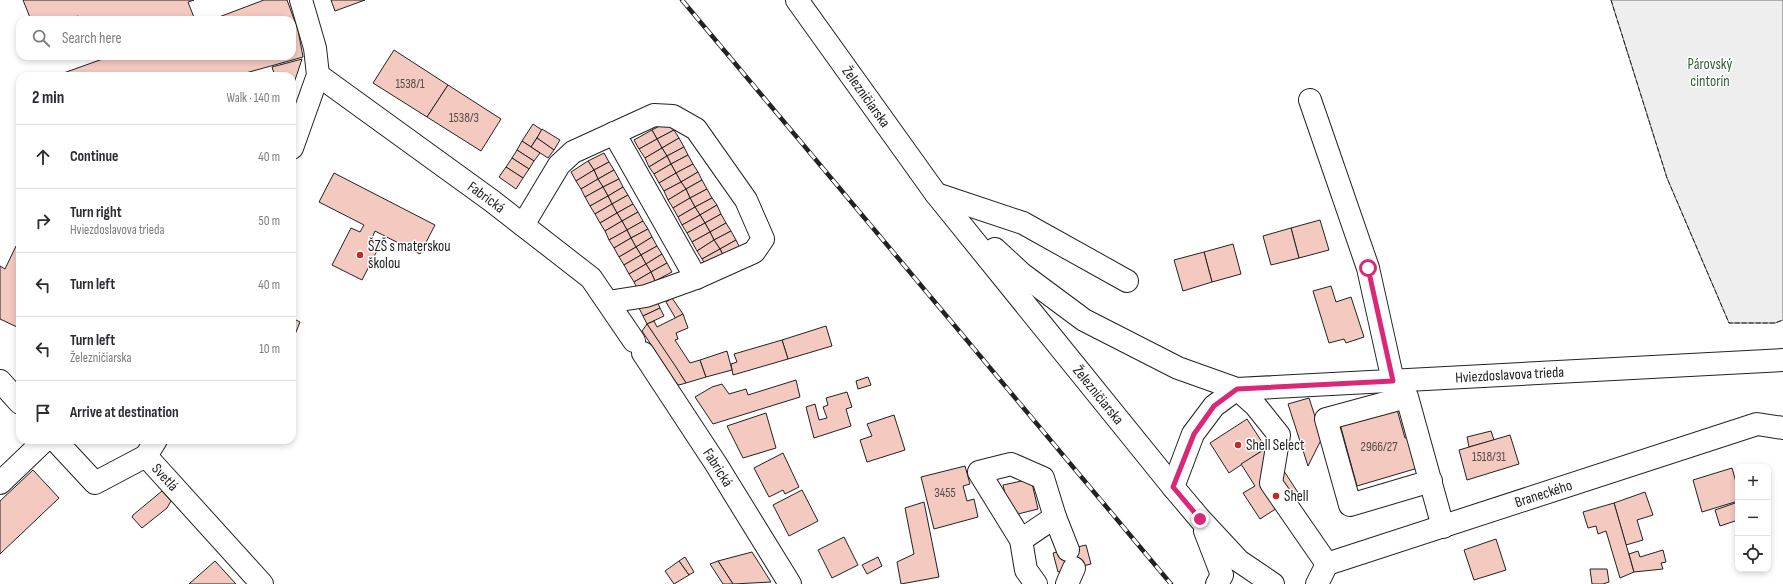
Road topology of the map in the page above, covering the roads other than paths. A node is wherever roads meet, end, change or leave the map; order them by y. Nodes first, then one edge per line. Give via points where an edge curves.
1 (301, 0) edge
2 (797, 0) edge
3 (318, 75) junction
4 (1310, 100) dead end
5 (614, 133) junction
6 (296, 137) edge
7 (936, 194) junction
8 (523, 225) junction
9 (696, 278) junction
10 (1127, 281) dead end
11 (608, 302) junction
12 (1783, 360) edge
13 (0, 381) edge
14 (1393, 381) junction
15 (1237, 389) junction
16 (16, 398) edge
17 (1783, 428) edge
18 (41, 444) edge
19 (59, 444) edge
20 (151, 448) edge
21 (1431, 481) junction
22 (0, 483) edge
23 (1173, 487) junction
24 (1055, 517) junction
25 (1200, 519) junction
26 (1443, 527) junction
27 (1021, 540) junction
28 (1327, 564) junction
29 (1070, 567) edge
30 (262, 584) edge
31 (790, 584) edge
32 (1036, 584) edge
33 (1216, 584) edge
34 (1273, 584) edge
35 (1317, 584) edge

1 - 3 street via 315,48
2 - 7 street, Železničiarska
3 - 6 street
3 - 8 street, Fabrická
4 - 14 street via 1368,268
5 - 8 street via 573,152 559,165
5 - 9 street
5 - 9 street via 654,115 673,116 696,129 746,200 763,239 754,252
7 - 10 street via 1023,223
7 - 15 street, Železničiarska via 1022,274 1084,320 1178,368
7 - 23 street, Železničiarska
8 - 11 street, Fabrická via 591,278
9 - 11 street via 646,296
11 - 31 street, Fabrická via 716,464
12 - 14 street, Hviezdoslavova trieda
13 - 16 street
14 - 15 street, Hviezdoslavova trieda
15 - 23 street via 1214,406 1194,434
15 - 28 street via 1255,405 1279,435 1271,483
17 - 26 street, Braneckého via 1757,424
18 - 22 street
19 - 20 street, Svetlá via 95,483
20 - 30 street, Svetlá
21 - 21 street via 1407,397 1326,419 1350,505
21 - 26 street
23 - 25 street, Železničiarska
24 - 27 street
24 - 27 street via 1043,478 1011,464 979,472
24 - 29 street
25 - 33 street via 1222,575
25 - 34 street, Železničiarska via 1239,561
26 - 28 street, Braneckého
27 - 32 street via 1026,570
28 - 35 street

